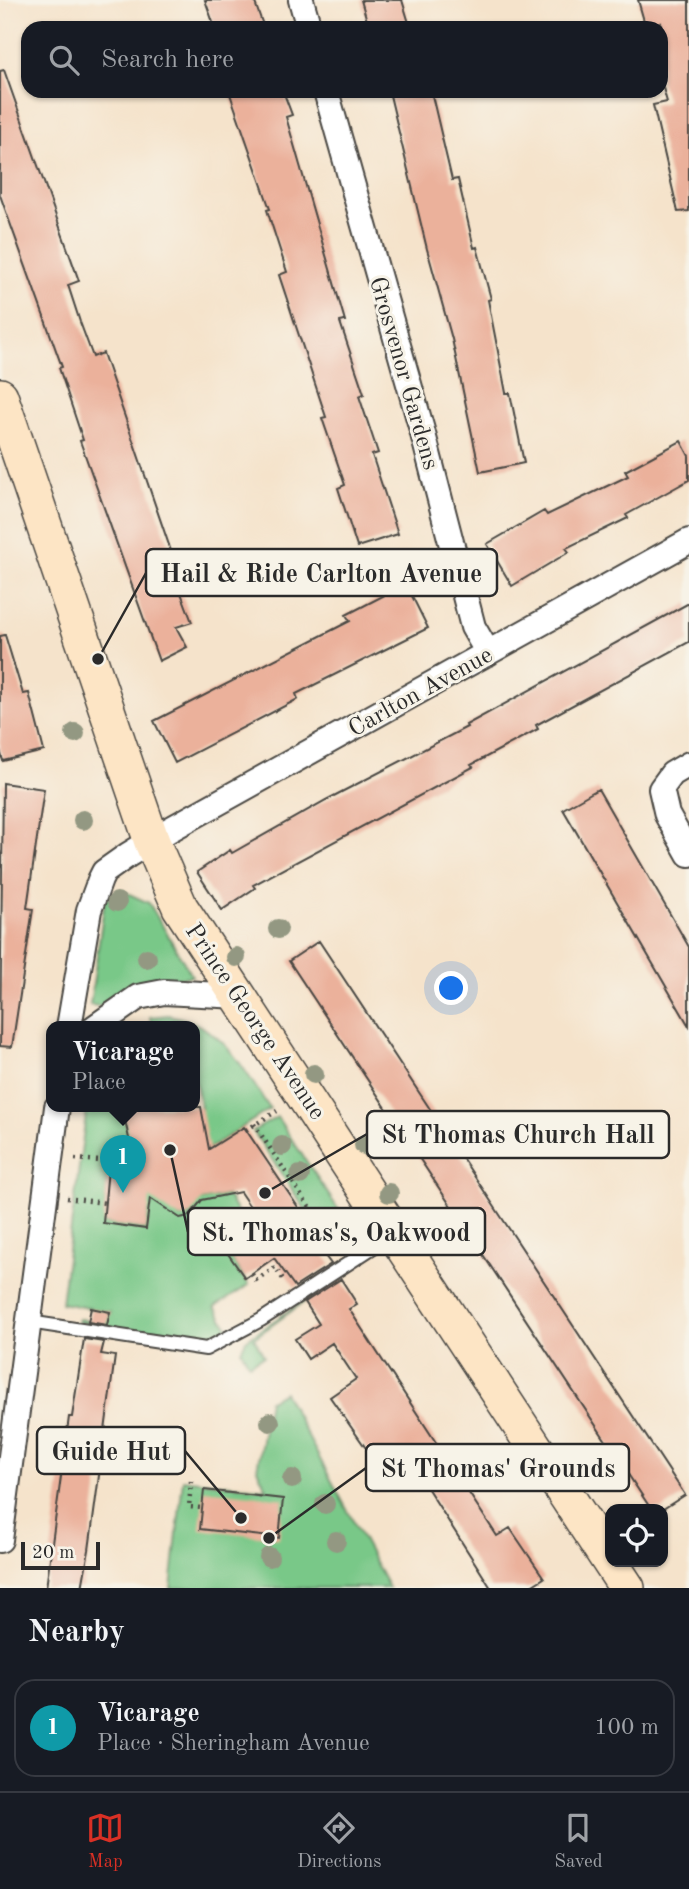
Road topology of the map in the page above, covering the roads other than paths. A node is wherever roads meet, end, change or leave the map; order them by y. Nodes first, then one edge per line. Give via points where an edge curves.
1 (301, 0) edge
2 (307, 21) edge
3 (328, 98) edge
4 (0, 397) edge
5 (689, 541) edge
6 (488, 653) junction
7 (689, 764) edge
8 (152, 842) junction
9 (689, 854) edge
10 (239, 996) junction
11 (70, 1021) edge
12 (103, 1021) edge
13 (56, 1112) edge
14 (396, 1232) junction
15 (29, 1322) junction
16 (0, 1540) edge
17 (627, 1588) edge

1 - 2 street
3 - 6 street, Grosvenor Gardens via 473,626
4 - 8 street, Prince George Avenue
5 - 6 street, Carlton Avenue
6 - 8 street, Carlton Avenue
7 - 9 street via 672,774 661,789 667,814
8 - 10 street, Prince George Avenue via 180,907
8 - 11 street, Carlton Avenue via 104,872 94,891
10 - 12 street via 151,994 126,1003
10 - 14 street, Prince George Avenue
13 - 15 street
14 - 15 lane via 261,1321 206,1349
14 - 17 street, Prince George Avenue
15 - 16 street

